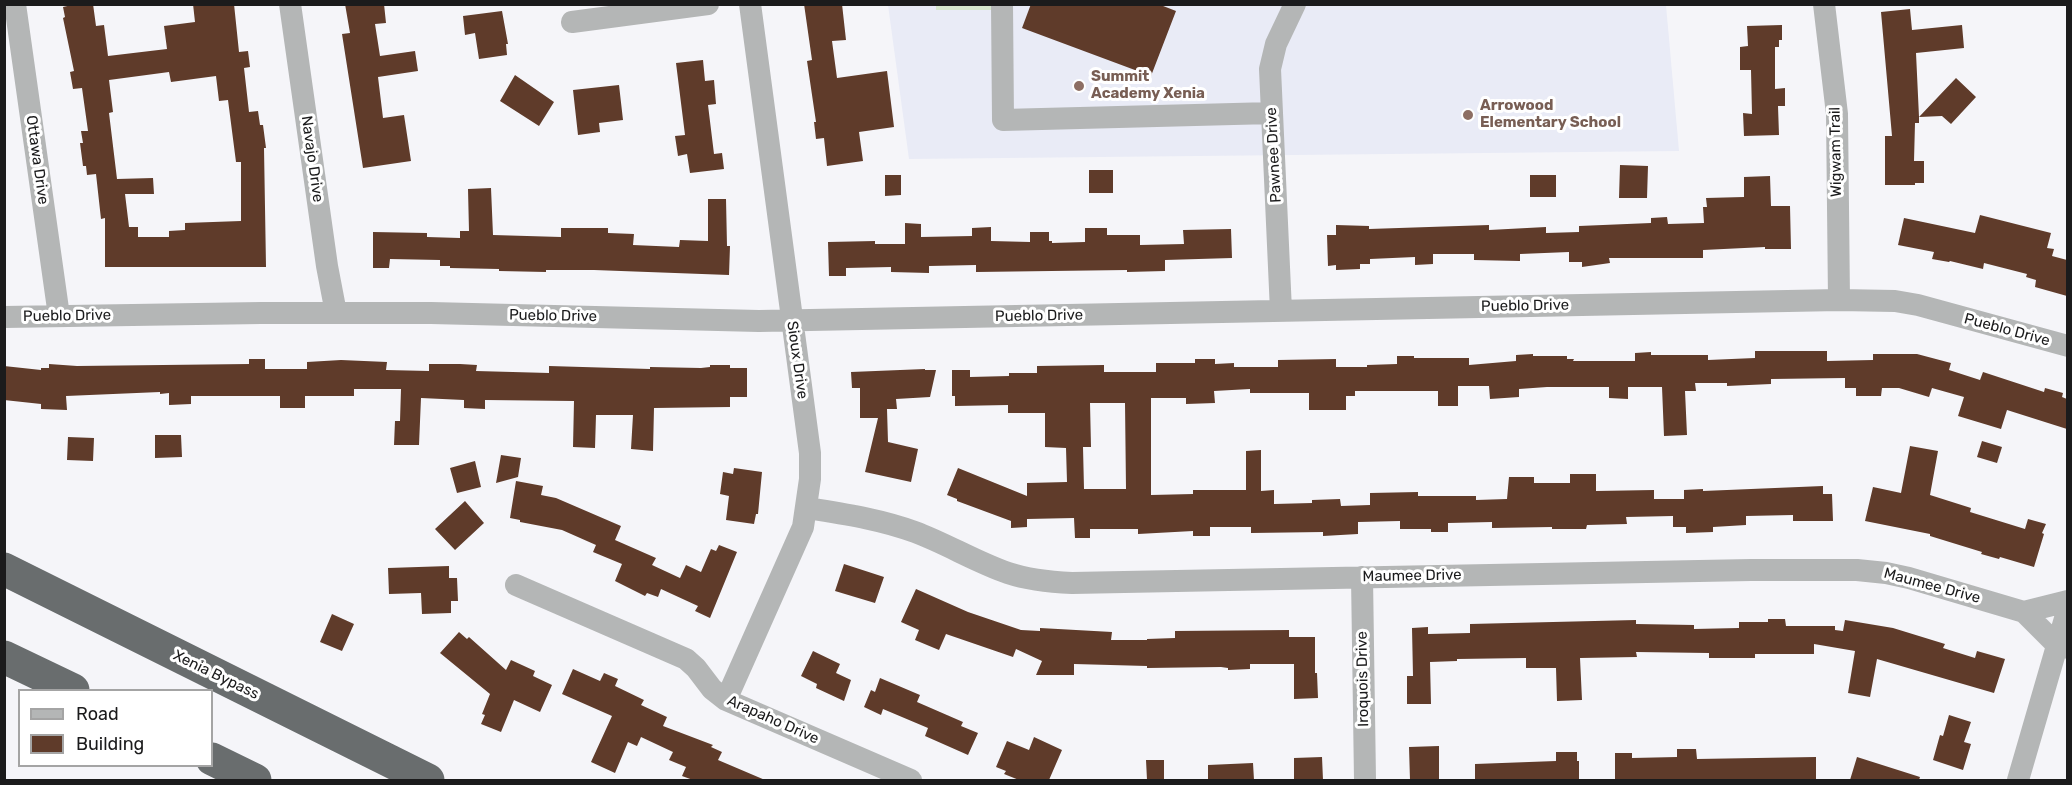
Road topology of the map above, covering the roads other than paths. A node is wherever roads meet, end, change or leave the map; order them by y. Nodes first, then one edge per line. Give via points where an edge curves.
1 (15, 4) edge
2 (290, 4) edge
3 (708, 4) edge
4 (750, 4) edge
5 (1002, 4) edge
6 (1295, 4) edge
7 (1824, 4) edge
8 (572, 22) dead end
9 (1272, 113) junction
10 (1839, 300) junction
11 (1281, 311) junction
12 (336, 313) junction
13 (59, 316) junction
14 (4, 317) edge
15 (792, 321) junction
16 (2067, 346) edge
17 (807, 508) junction
18 (4, 569) edge
19 (1362, 577) junction
20 (516, 585) dead end
21 (2067, 601) edge
22 (2067, 608) edge
23 (2024, 612) junction
24 (136, 635) junction
25 (2062, 646) edge
26 (4, 657) edge
27 (71, 689) edge
28 (726, 700) junction
29 (213, 759) edge
30 (255, 780) edge
31 (428, 780) edge
32 (454, 780) edge
33 (911, 780) edge
34 (1365, 780) edge
35 (2018, 780) edge

1 - 13 street, Ottawa Drive
2 - 12 street, Navajo Drive
3 - 8 street
4 - 15 street, Sioux Drive
5 - 9 street via 1004,120
6 - 9 street, Pawnee Drive via 1276,44 1270,69
7 - 10 street, Wigwam Trail via 1837,114
9 - 11 street, Pawnee Drive
10 - 11 street, Pueblo Drive
10 - 16 street, Pueblo Drive via 1918,305
11 - 15 street, Pueblo Drive
12 - 13 street, Pueblo Drive
12 - 15 street, Pueblo Drive
13 - 14 street, Pueblo Drive
15 - 17 street, Sioux Drive via 810,453
17 - 19 street, Maumee Drive via 892,524 1006,572 1047,582
17 - 28 street, Sioux Drive via 803,527
18 - 24 highway, Xenia Bypass
19 - 23 street, Maumee Drive via 1857,570 1909,578
19 - 34 street, Iroquois Drive
20 - 28 street, Arapaho Drive via 686,659
21 - 23 street
22 - 25 street
23 - 25 street, Maumee Drive
24 - 31 highway, Xenia Bypass
24 - 32 highway
25 - 35 street
26 - 27 highway
28 - 33 street, Arapaho Drive
29 - 30 highway

